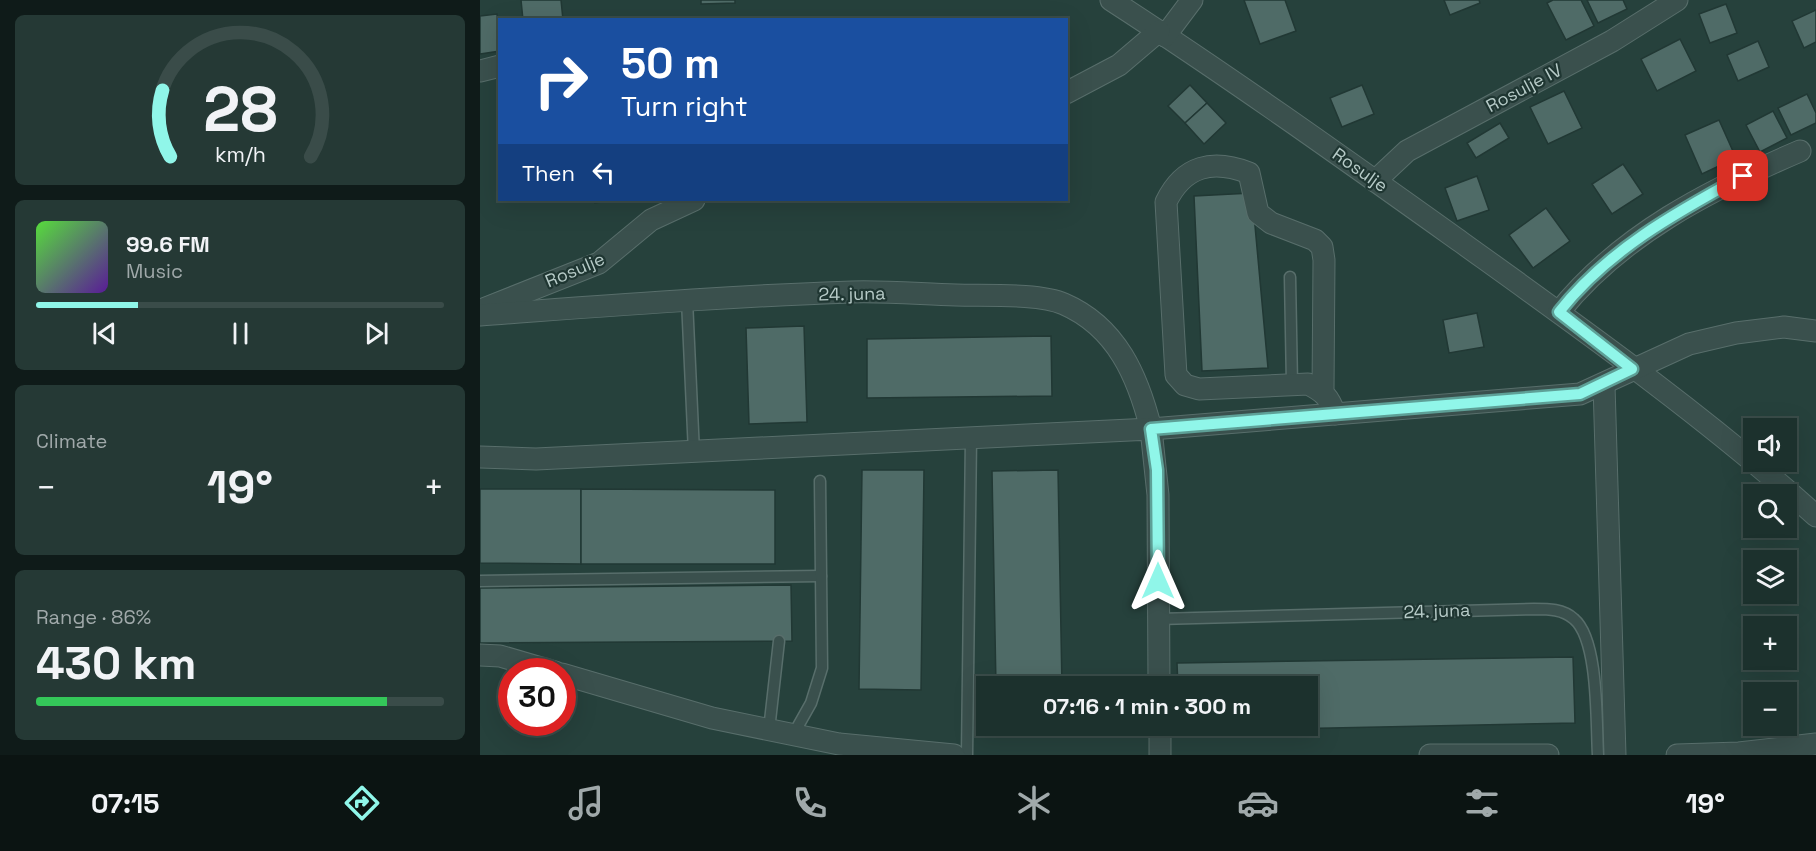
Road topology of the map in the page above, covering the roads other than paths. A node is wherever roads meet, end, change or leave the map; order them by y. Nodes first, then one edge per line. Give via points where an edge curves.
1 (1111, 0) edge
2 (1192, 0) edge
3 (1677, 0) edge
4 (1162, 33) junction
5 (498, 66) edge
6 (480, 71) edge
7 (1068, 92) edge
8 (1800, 152) dead end
9 (1375, 181) junction
10 (692, 201) edge
11 (1290, 277) dead end
12 (687, 300) junction
13 (480, 310) edge
14 (1559, 312) junction
15 (480, 315) edge
16 (1816, 331) edge
17 (1632, 369) junction
18 (1292, 385) junction
19 (1604, 385) junction
20 (1323, 392) junction
21 (1335, 414) junction
22 (1151, 429) junction
23 (971, 438) junction
24 (694, 453) junction
25 (480, 457) edge
26 (820, 481) dead end
27 (1816, 516) edge
28 (821, 576) junction
29 (779, 577) junction
30 (480, 581) edge
31 (769, 585) dead end
32 (1158, 619) junction
33 (779, 641) dead end
34 (480, 655) edge
35 (507, 658) edge
36 (1159, 676) edge
37 (576, 678) edge
38 (769, 730) junction
39 (793, 735) junction
40 (1160, 736) edge
41 (1816, 744) edge
42 (954, 755) edge
43 (967, 755) edge
44 (1160, 755) edge
45 (1430, 755) edge
46 (1548, 755) edge
47 (1598, 755) edge
48 (1615, 755) edge
49 (1677, 755) edge

1 - 4 street, Rosulje
2 - 4 street
3 - 9 street, Rosulje IV via 1601,46 1407,151
4 - 7 street via 1119,65
4 - 9 street, Rosulje
5 - 6 street
8 - 14 street via 1743,176 1670,216 1619,251 1576,290
9 - 14 street, Rosulje
10 - 13 street, Rosulje via 651,220 599,263
11 - 18 lane
12 - 15 street, 24. juna
12 - 22 street, 24. juna via 853,292 1029,298 1063,303 1101,327 1121,352 1137,380
12 - 24 lane
14 - 17 street, Rosulje
16 - 17 street via 1784,327 1736,333 1689,344
17 - 19 street
17 - 27 street, Rosulje
18 - 20 street via 1308,384
18 - 20 street via 1199,389 1185,385 1176,375 1166,202 1186,174 1228,165 1249,173 1257,213 1322,247
19 - 21 street via 1580,394
19 - 48 street
20 - 21 street
21 - 22 street
22 - 23 street
22 - 32 street, 24. juna via 1158,495
23 - 24 street
23 - 43 lane
24 - 25 street via 536,459
26 - 28 lane
28 - 29 lane
28 - 39 lane via 822,668 811,703
29 - 30 lane
29 - 31 lane
32 - 36 street, 24. juna
32 - 47 lane, 24. juna via 1560,611 1576,620 1587,640
33 - 38 lane
34 - 35 street
37 - 38 street via 712,718
38 - 39 street
39 - 42 street via 839,744
40 - 44 street
41 - 49 street
45 - 46 street

